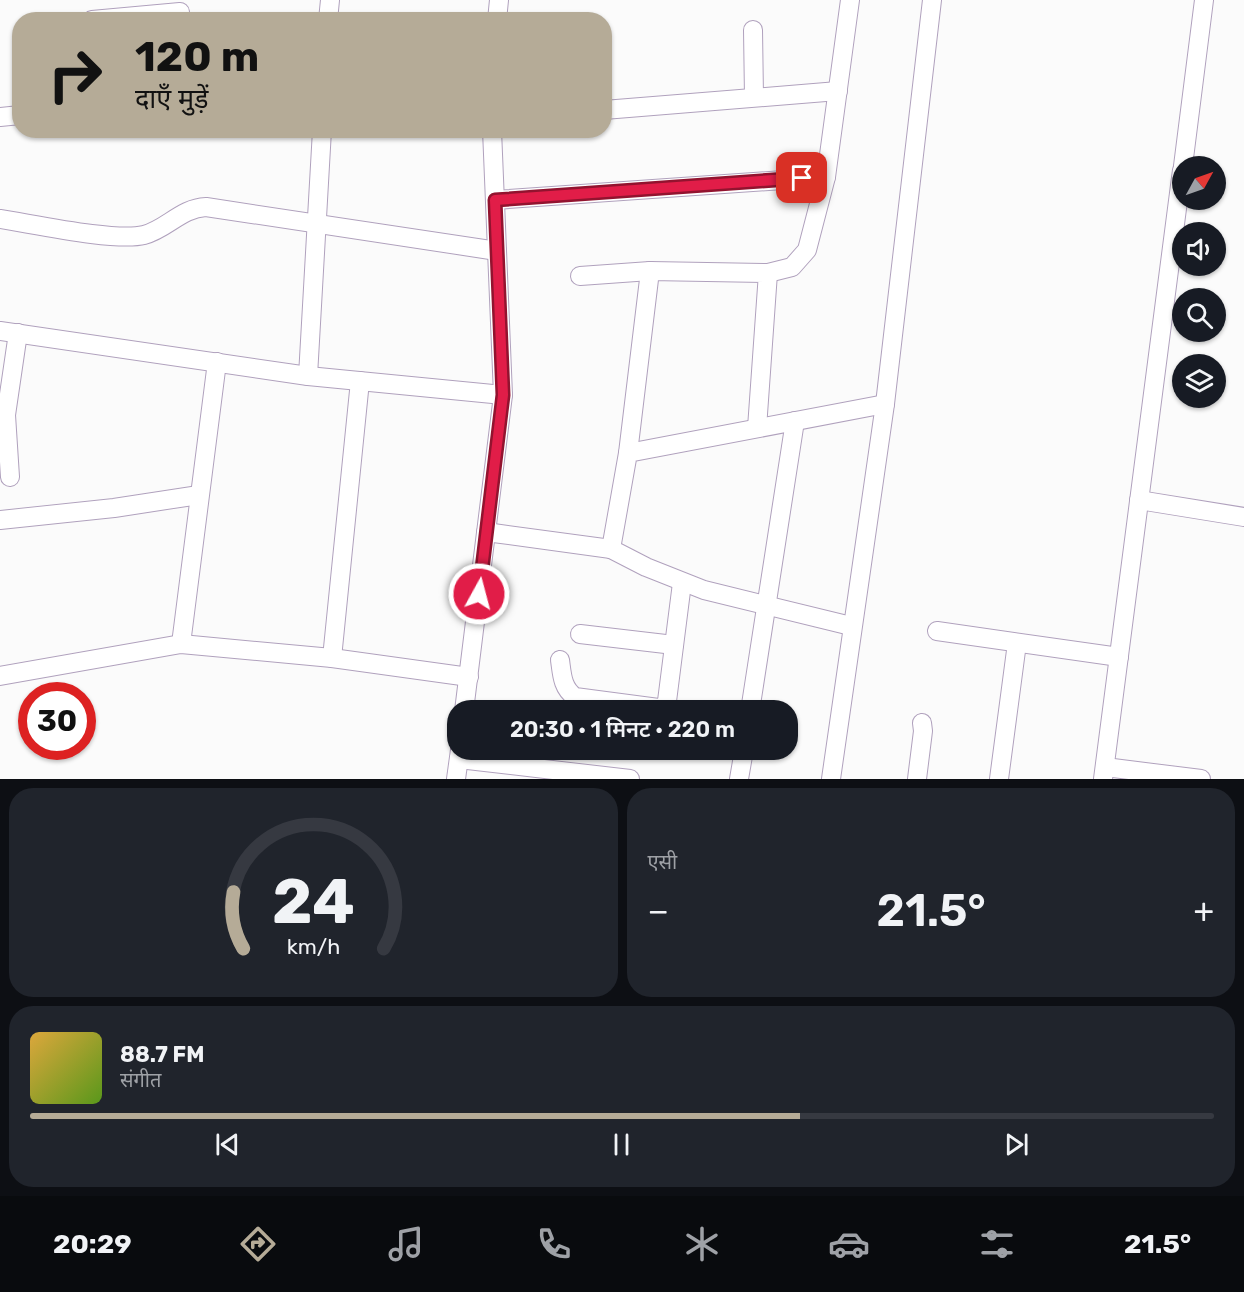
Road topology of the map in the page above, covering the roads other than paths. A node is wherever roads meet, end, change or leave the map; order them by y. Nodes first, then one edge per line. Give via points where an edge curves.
1 (850, 0) edge
2 (932, 0) edge
3 (1204, 0) edge
4 (753, 30) dead end
5 (838, 91) junction
6 (754, 97) junction
7 (612, 109) edge
8 (321, 138) edge
9 (492, 138) edge
10 (1184, 156) edge
11 (826, 177) junction
12 (495, 200) junction
13 (1177, 210) edge
14 (0, 219) edge
15 (316, 225) junction
16 (497, 250) junction
17 (650, 271) junction
18 (768, 273) junction
19 (580, 276) dead end
20 (9, 332) edge
21 (217, 362) junction
22 (308, 376) junction
23 (360, 381) junction
24 (503, 395) junction
25 (885, 404) junction
26 (795, 421) junction
27 (757, 428) junction
28 (628, 453) junction
29 (10, 477) dead end
30 (199, 495) junction
31 (1139, 500) junction
32 (1244, 517) edge
33 (0, 520) edge
34 (486, 532) junction
35 (611, 549) junction
36 (682, 583) junction
37 (766, 606) junction
38 (851, 626) junction
39 (937, 631) dead end
40 (580, 634) dead end
41 (1017, 643) junction
42 (181, 644) junction
43 (674, 645) junction
44 (332, 657) junction
45 (1119, 657) junction
46 (560, 660) dead end
47 (0, 676) edge
48 (469, 677) junction
49 (466, 700) edge
50 (752, 700) edge
51 (922, 723) dead end
52 (458, 760) edge
53 (490, 760) edge
54 (742, 760) edge
55 (1104, 773) edge
56 (573, 776) edge
57 (456, 779) edge
58 (630, 779) edge
59 (739, 779) edge
60 (831, 779) edge
61 (918, 779) edge
62 (999, 779) edge
63 (1201, 779) edge

1 - 5 street
2 - 25 street
3 - 10 street
4 - 6 street
5 - 6 street
5 - 11 street
6 - 7 street
8 - 15 street
9 - 12 street
11 - 12 street
11 - 18 street via 807,250 792,267
12 - 16 street
13 - 31 street
14 - 15 street via 128,237 158,230 194,207 206,207
15 - 16 street
15 - 22 street
16 - 24 street
17 - 18 street
17 - 19 street
17 - 28 street
18 - 27 street
20 - 21 street
20 - 29 street via 6,415
21 - 22 street
21 - 30 street
22 - 23 street
23 - 24 street
23 - 44 street
24 - 34 street
25 - 26 street
25 - 38 street
26 - 27 street
26 - 37 street
27 - 28 street
28 - 35 street
30 - 33 street
30 - 42 street
31 - 32 street
31 - 45 street
34 - 35 street
34 - 48 street
35 - 36 street
36 - 37 street
36 - 43 street
37 - 38 street
37 - 50 street
38 - 60 street
39 - 41 street
40 - 43 street
41 - 45 street
41 - 62 street
42 - 44 street
42 - 47 street
43 - 46 street via 666,709 575,697 563,682
44 - 48 street
45 - 55 street
48 - 49 street
51 - 61 street
52 - 57 street
53 - 56 street
54 - 59 street
55 - 63 street
56 - 58 street

